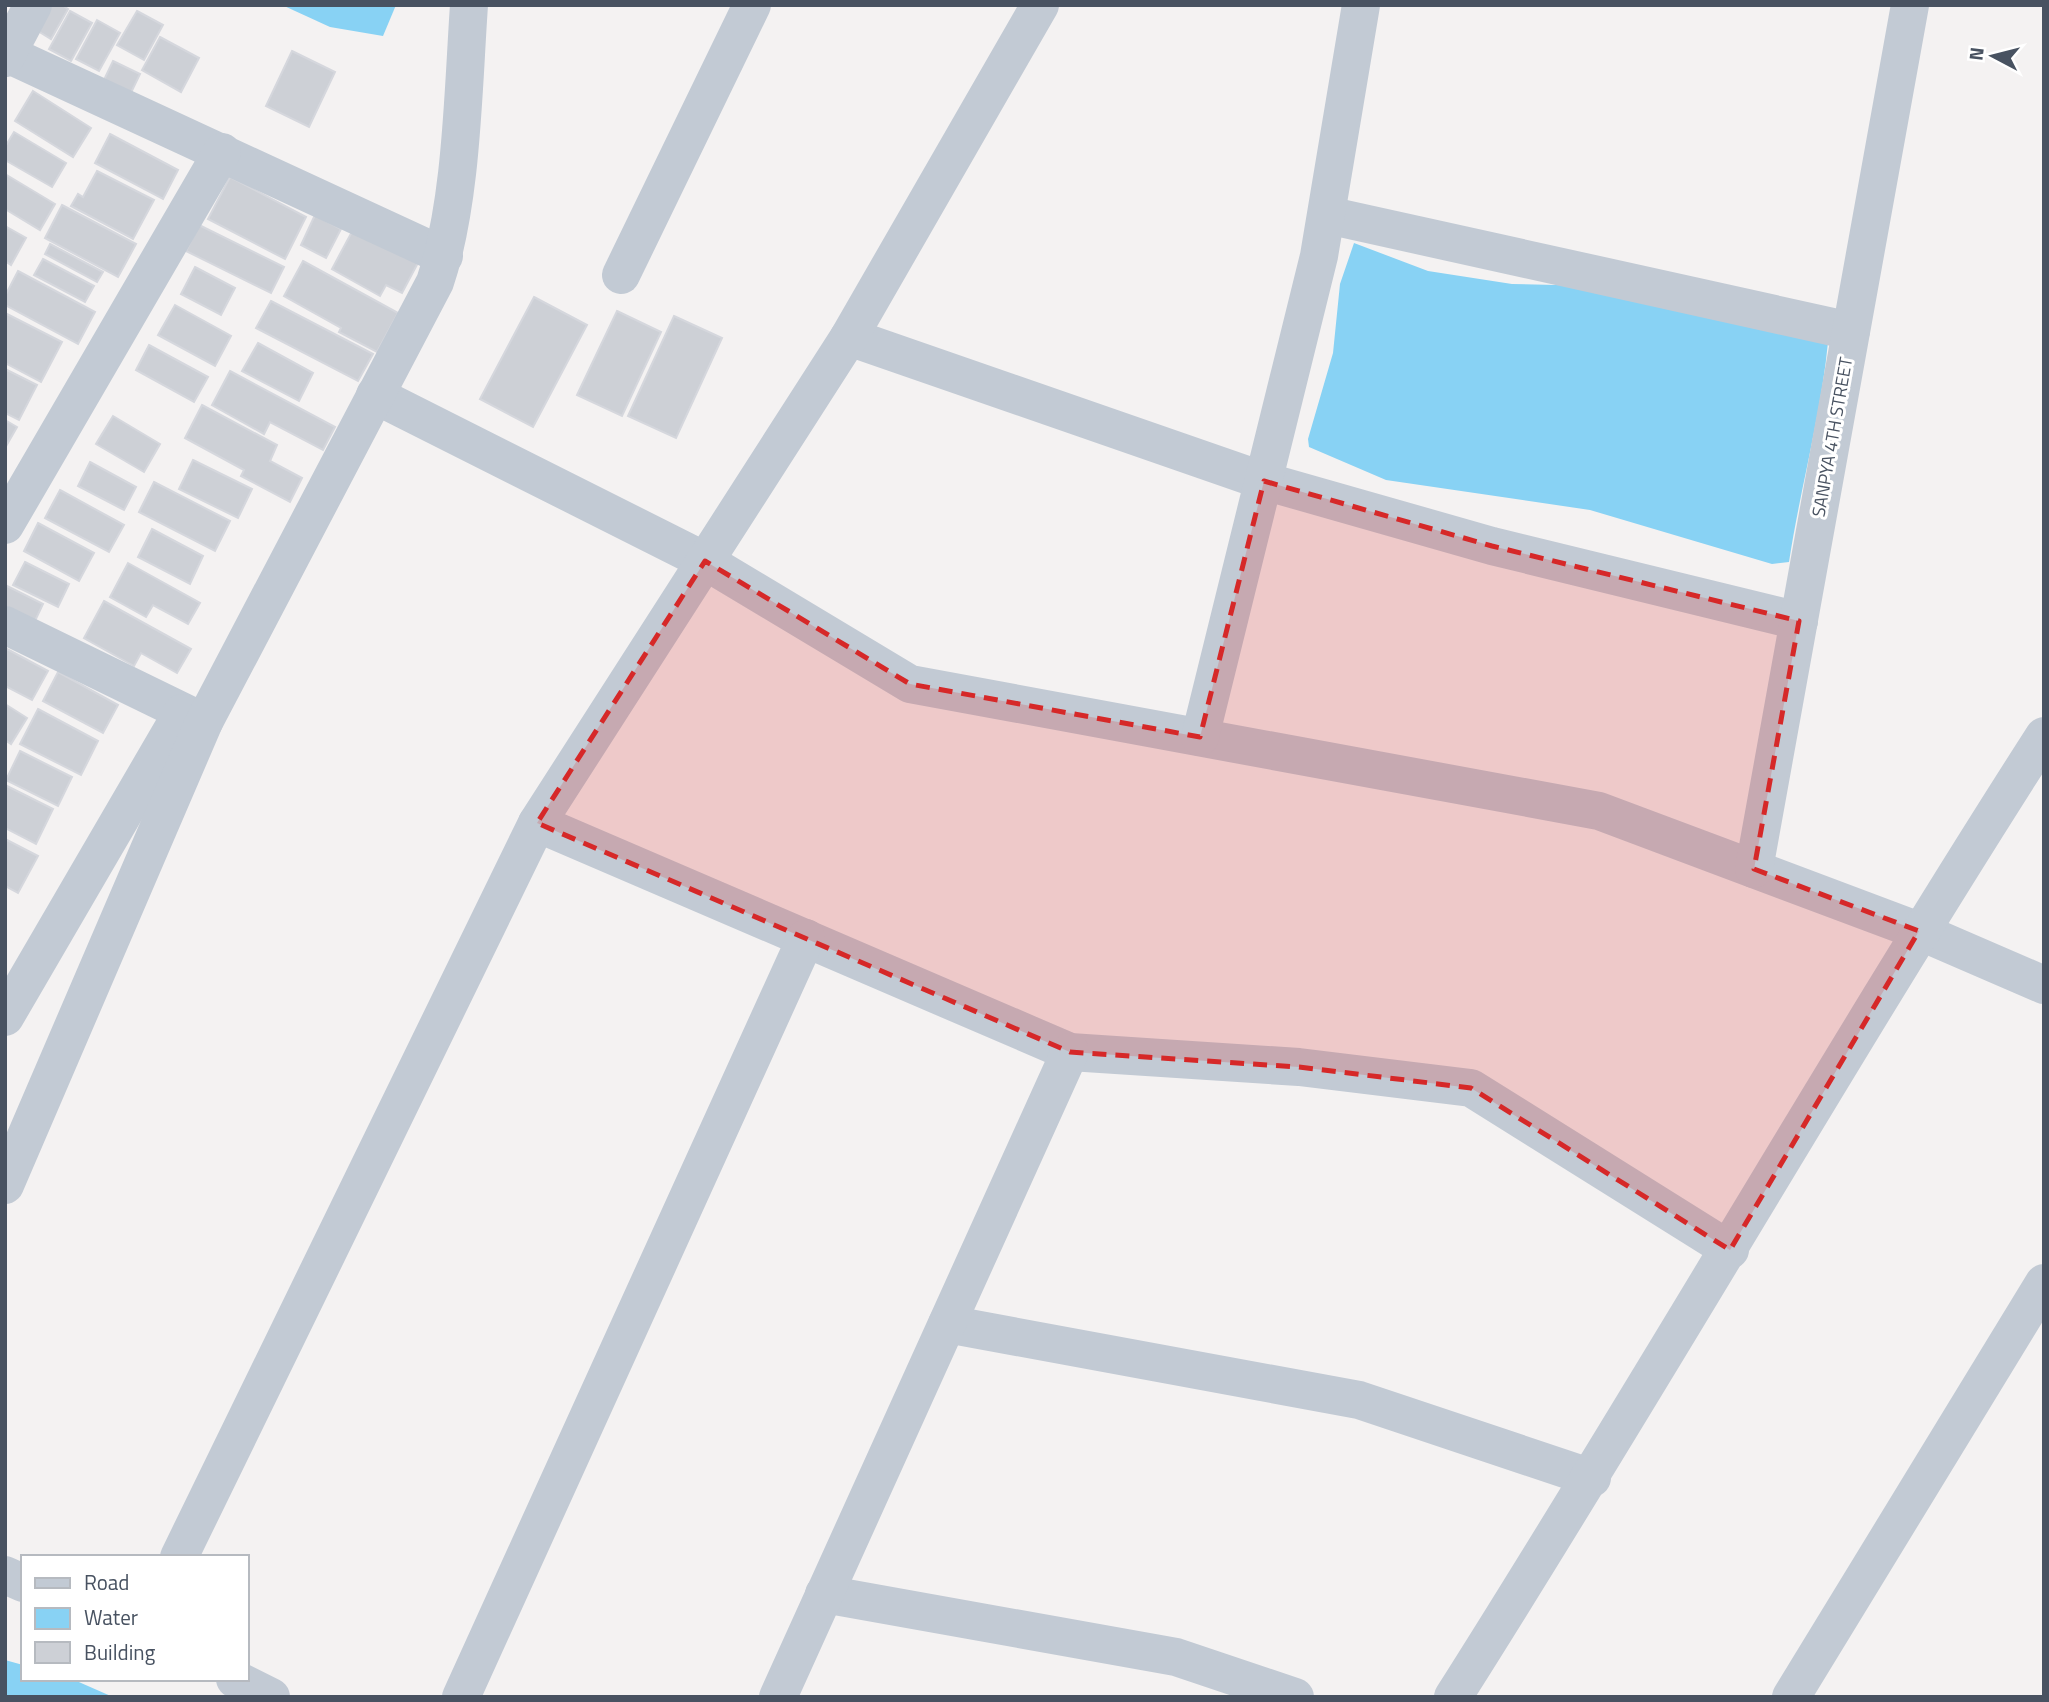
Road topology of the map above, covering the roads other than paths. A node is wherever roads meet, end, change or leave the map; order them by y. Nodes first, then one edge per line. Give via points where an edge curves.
1 (33, 5) edge
2 (469, 5) edge
3 (752, 5) edge
4 (1040, 5) edge
5 (1361, 5) edge
6 (1910, 5) edge
7 (6, 55) edge
8 (222, 152) junction
9 (1327, 215) junction
10 (444, 256) junction
11 (621, 275) dead end
12 (1851, 331) junction
13 (849, 337) junction
14 (375, 395) junction
15 (1264, 481) junction
16 (5, 525) edge
17 (705, 561) junction
18 (1799, 621) junction
19 (5, 625) edge
20 (193, 718) junction
21 (2044, 736) edge
22 (1200, 737) junction
23 (537, 823) junction
24 (1754, 869) junction
25 (1919, 931) junction
26 (806, 938) junction
27 (2044, 985) edge
28 (5, 1017) edge
29 (1070, 1052) junction
30 (5, 1185) edge
31 (1730, 1250) junction
32 (2044, 1283) edge
33 (947, 1324) junction
34 (1592, 1478) junction
35 (180, 1555) edge
36 (5, 1575) edge
37 (21, 1582) edge
38 (824, 1594) junction
39 (239, 1681) edge
40 (271, 1697) edge
41 (461, 1697) edge
42 (778, 1697) edge
43 (1295, 1697) edge
44 (1453, 1697) edge
45 (1791, 1697) edge

1 - 7 street
2 - 10 street via 460,136
3 - 11 street
4 - 13 street
5 - 9 street
6 - 12 street, SANPYA 4TH STREET
7 - 8 street
8 - 10 street
8 - 16 street
9 - 12 street
9 - 15 street
10 - 14 street
12 - 18 street, SANPYA 4TH STREET
13 - 15 street
13 - 17 street
14 - 17 street
14 - 20 street
15 - 18 street via 1492,546
15 - 22 street
17 - 22 street via 910,684
17 - 23 street
18 - 24 street, SANPYA 4TH STREET
19 - 20 street
20 - 28 street
20 - 30 street
21 - 25 street
22 - 24 street via 1599,811
23 - 26 street
23 - 35 street
24 - 25 street
25 - 27 street
25 - 31 street
26 - 29 street
26 - 41 street
29 - 31 street via 1299,1067 1471,1088
29 - 33 street
31 - 34 street
32 - 45 street
33 - 34 street via 1359,1400
33 - 38 street
34 - 44 street
36 - 37 street
38 - 42 street
38 - 43 street via 1176,1657
39 - 40 street

